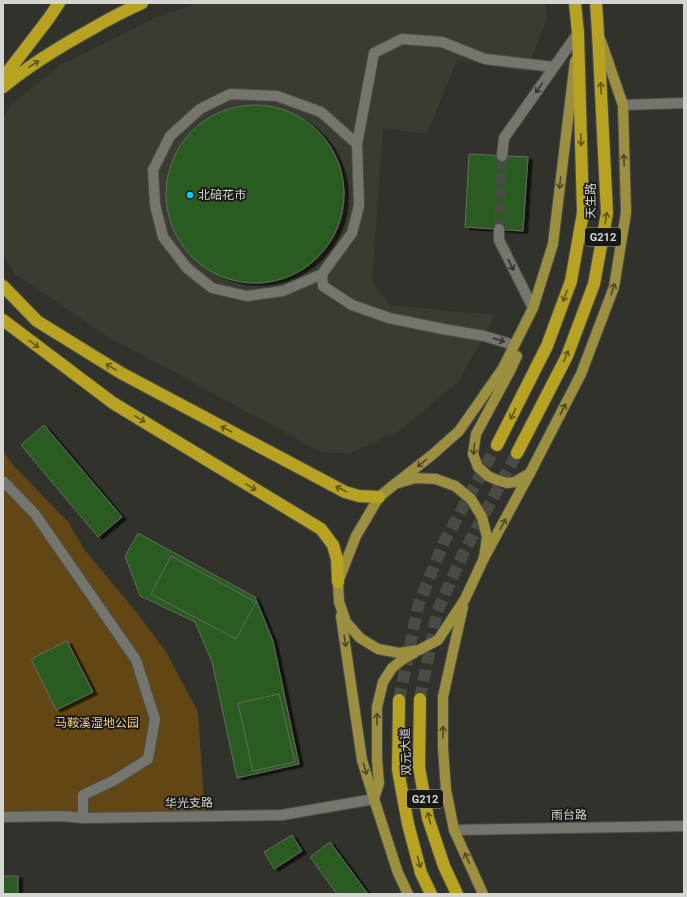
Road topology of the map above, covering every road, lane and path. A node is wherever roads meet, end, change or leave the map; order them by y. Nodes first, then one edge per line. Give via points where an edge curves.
1 (59, 3) edge
2 (142, 3) edge
3 (575, 3) edge
4 (596, 3) edge
5 (578, 33) junction
6 (598, 33) junction
7 (554, 67) junction
8 (3, 78) edge
9 (3, 87) edge
10 (684, 103) edge
11 (623, 105) junction
12 (357, 144) junction
13 (502, 156) tunnel mouth
14 (499, 230) tunnel mouth
15 (553, 244) junction
16 (322, 274) junction
17 (3, 286) edge
18 (533, 308) junction
19 (3, 320) edge
20 (514, 345) junction
21 (497, 445) tunnel mouth
22 (517, 453) tunnel mouth
23 (530, 473) junction
24 (3, 481) edge
25 (395, 484) junction
26 (379, 496) junction
27 (484, 558) junction
28 (338, 582) junction
29 (465, 599) junction
30 (339, 602) junction
31 (419, 650) junction
32 (420, 699) tunnel mouth
33 (399, 700) tunnel mouth
34 (374, 799) junction
35 (3, 817) edge
36 (82, 818) junction
37 (684, 826) edge
38 (454, 830) junction
39 (408, 894) edge
40 (431, 894) edge
41 (457, 894) edge
42 (483, 894) edge

1 - 8 highway
9 -> 2 highway via 64,44
3 - 5 highway, 天生路 / G212
4 - 6 highway, 天生路 / G212
5 - 7 street
5 -> 15 main road
5 -> 21 highway, 天生路 / G212 via 583,213 571,281 547,346
6 - 11 main road
22 -> 6 highway, 天生路 / G212 via 567,356 594,284 607,213
7 - 12 street via 485,60 442,42 402,40 374,54
7 -> 13 street via 504,138
10 - 11 street
23 -> 11 main road via 581,374 614,287 626,213
12 - 16 street via 359,206 352,233
12 - 16 street via 321,112 277,96 230,94 200,109 170,136 154,170 156,205 163,237 187,268 212,288 247,296 283,291
14 -> 18 street via 499,240
15 - 18 main road
15 -> 23 main road via 539,308 510,371 476,434 473,454 478,467 497,480 515,482
16 -> 20 street via 323,286 352,305 389,318 484,336
26 -> 17 highway via 359,496 345,492 121,373 36,321
18 - 20 main road
19 -> 28 highway via 113,403 322,529 333,545 337,559
20 -> 25 main road via 503,368 459,431
27 -> 23 main road
24 - 36 street via 35,514 136,660 155,719 148,759 113,781 83,795
25 - 26 main road
25 - 27 main road via 415,478 436,479 455,486 471,499 482,517 486,538
26 - 28 main road via 356,536
27 - 29 main road
28 - 30 main road
29 - 31 main road via 438,640
38 -> 29 main road via 446,790 443,697
30 - 31 main road via 346,622 360,638 378,649 399,652
30 -> 34 main road via 362,760
34 -> 31 main road via 379,783 377,706 383,682 392,668 403,658
41 -> 32 highway, 双元大道 / G212 via 444,866 428,818 419,767
33 -> 40 highway, 双元大道 / G212 via 398,770 408,824 421,872
34 - 36 street, 华光支路 via 282,815
34 - 39 main road via 398,873
35 - 36 street, 华光支路
37 - 38 street, 雨台路
42 -> 38 main road

